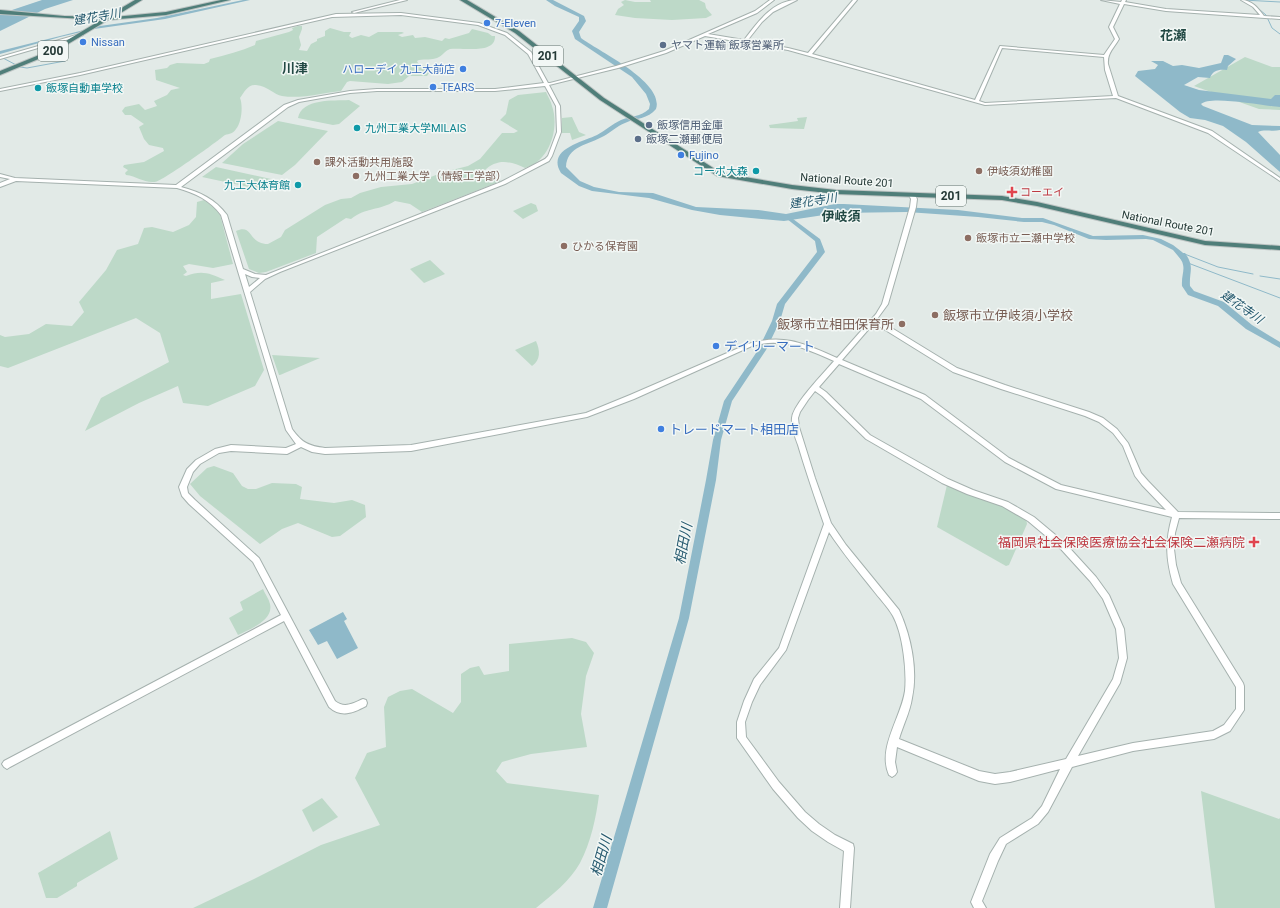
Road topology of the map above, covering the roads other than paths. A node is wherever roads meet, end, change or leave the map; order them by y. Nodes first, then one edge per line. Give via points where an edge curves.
1 (139, 0) edge
2 (221, 0) edge
3 (227, 0) edge
4 (405, 0) edge
5 (463, 0) edge
6 (772, 0) edge
7 (795, 0) edge
8 (855, 0) edge
9 (1103, 0) edge
10 (1244, 0) edge
11 (1123, 2) edge
12 (378, 6) junction
13 (0, 11) edge
14 (390, 14) junction
15 (332, 16) junction
16 (1264, 17) junction
17 (109, 18) junction
18 (1280, 18) edge
19 (83, 34) junction
20 (705, 35) junction
21 (745, 41) junction
22 (540, 50) junction
23 (530, 53) junction
24 (809, 55) junction
25 (1105, 56) junction
26 (0, 58) edge
27 (0, 73) edge
28 (576, 78) junction
29 (547, 85) junction
30 (0, 90) edge
31 (1116, 97) junction
32 (976, 102) junction
33 (0, 175) edge
34 (15, 179) junction
35 (1280, 180) edge
36 (0, 186) edge
37 (176, 187) junction
38 (912, 195) junction
39 (1280, 248) edge
40 (241, 270) junction
41 (267, 276) junction
42 (248, 291) junction
43 (874, 320) junction
44 (839, 361) junction
45 (815, 388) junction
46 (301, 444) junction
47 (1176, 515) junction
48 (1280, 516) edge
49 (828, 524) junction
50 (286, 616) junction
51 (363, 703) dead end
52 (893, 741) junction
53 (1069, 762) junction
54 (7, 764) dead end
55 (892, 772) dead end
56 (845, 908) edge
57 (981, 908) edge

1 - 17 highway
2 - 17 highway, 200 via 162,13
3 - 17 highway, 200 via 164,14
4 - 12 street
5 - 22 highway, National Route 201 / 201 via 518,32
6 - 20 street via 756,12
7 - 21 street via 768,12
8 - 24 street
9 - 11 street
10 - 16 street
11 - 16 street via 1166,10
11 - 25 street via 1111,27 1117,39
12 - 14 street
12 - 15 street
13 - 17 highway, 200
14 - 15 street
14 - 23 street via 441,18 486,26 506,34
15 - 30 street
16 - 18 street
17 - 19 highway, 200
19 - 26 street
19 - 27 highway, 200 via 50,52
20 - 21 street
20 - 28 street via 665,52
21 - 24 street
22 - 23 street
22 - 28 highway, National Route 201 / 201
23 - 29 street
24 - 32 street
25 - 31 street
25 - 32 street via 1001,47
28 - 29 street
28 - 38 highway, National Route 201 / 201 via 602,99 719,175 816,190
29 - 37 street via 495,90 371,90 336,93 298,101 286,106
29 - 41 street via 558,106 559,132 547,160 503,183
31 - 32 street via 993,105
31 - 35 street via 1210,132
33 - 34 street
34 - 36 street
34 - 37 street
37 - 40 street via 205,197 220,208
38 - 39 highway, National Route 201 / 201 via 988,197 1020,201 1205,243
38 - 43 street via 912,210 888,299
40 - 41 street via 254,276
40 - 42 street
41 - 42 street
42 - 46 street via 289,430
43 - 44 street
43 - 47 street via 955,370 1101,420 1115,431 1126,445 1138,474 1145,483
44 - 45 street
44 - 46 street via 800,344 765,341 738,350 587,415 411,448 325,451
44 - 47 street via 922,397 1002,457 1059,487
45 - 49 street via 798,409 795,423
45 - 53 street via 868,437 945,481 1005,504 1031,519 1062,545 1106,597 1120,629 1122,667
46 - 50 street via 287,451 231,448 217,451 198,462 190,471 183,487 192,502 256,560
47 - 48 street
47 - 53 street via 1169,546 1172,569 1177,584 1240,686 1240,710 1227,728 1214,735 1132,747
49 - 52 street via 900,621 909,663 910,686
49 - 56 street via 782,650 757,682 744,712 740,730 742,738 772,780 803,818 822,834 849,848
50 - 51 street via 336,709 346,711
50 - 54 street
52 - 53 street via 987,778 1010,777
52 - 55 street via 890,759
53 - 57 street via 1054,795 1035,821 1003,841 976,902

